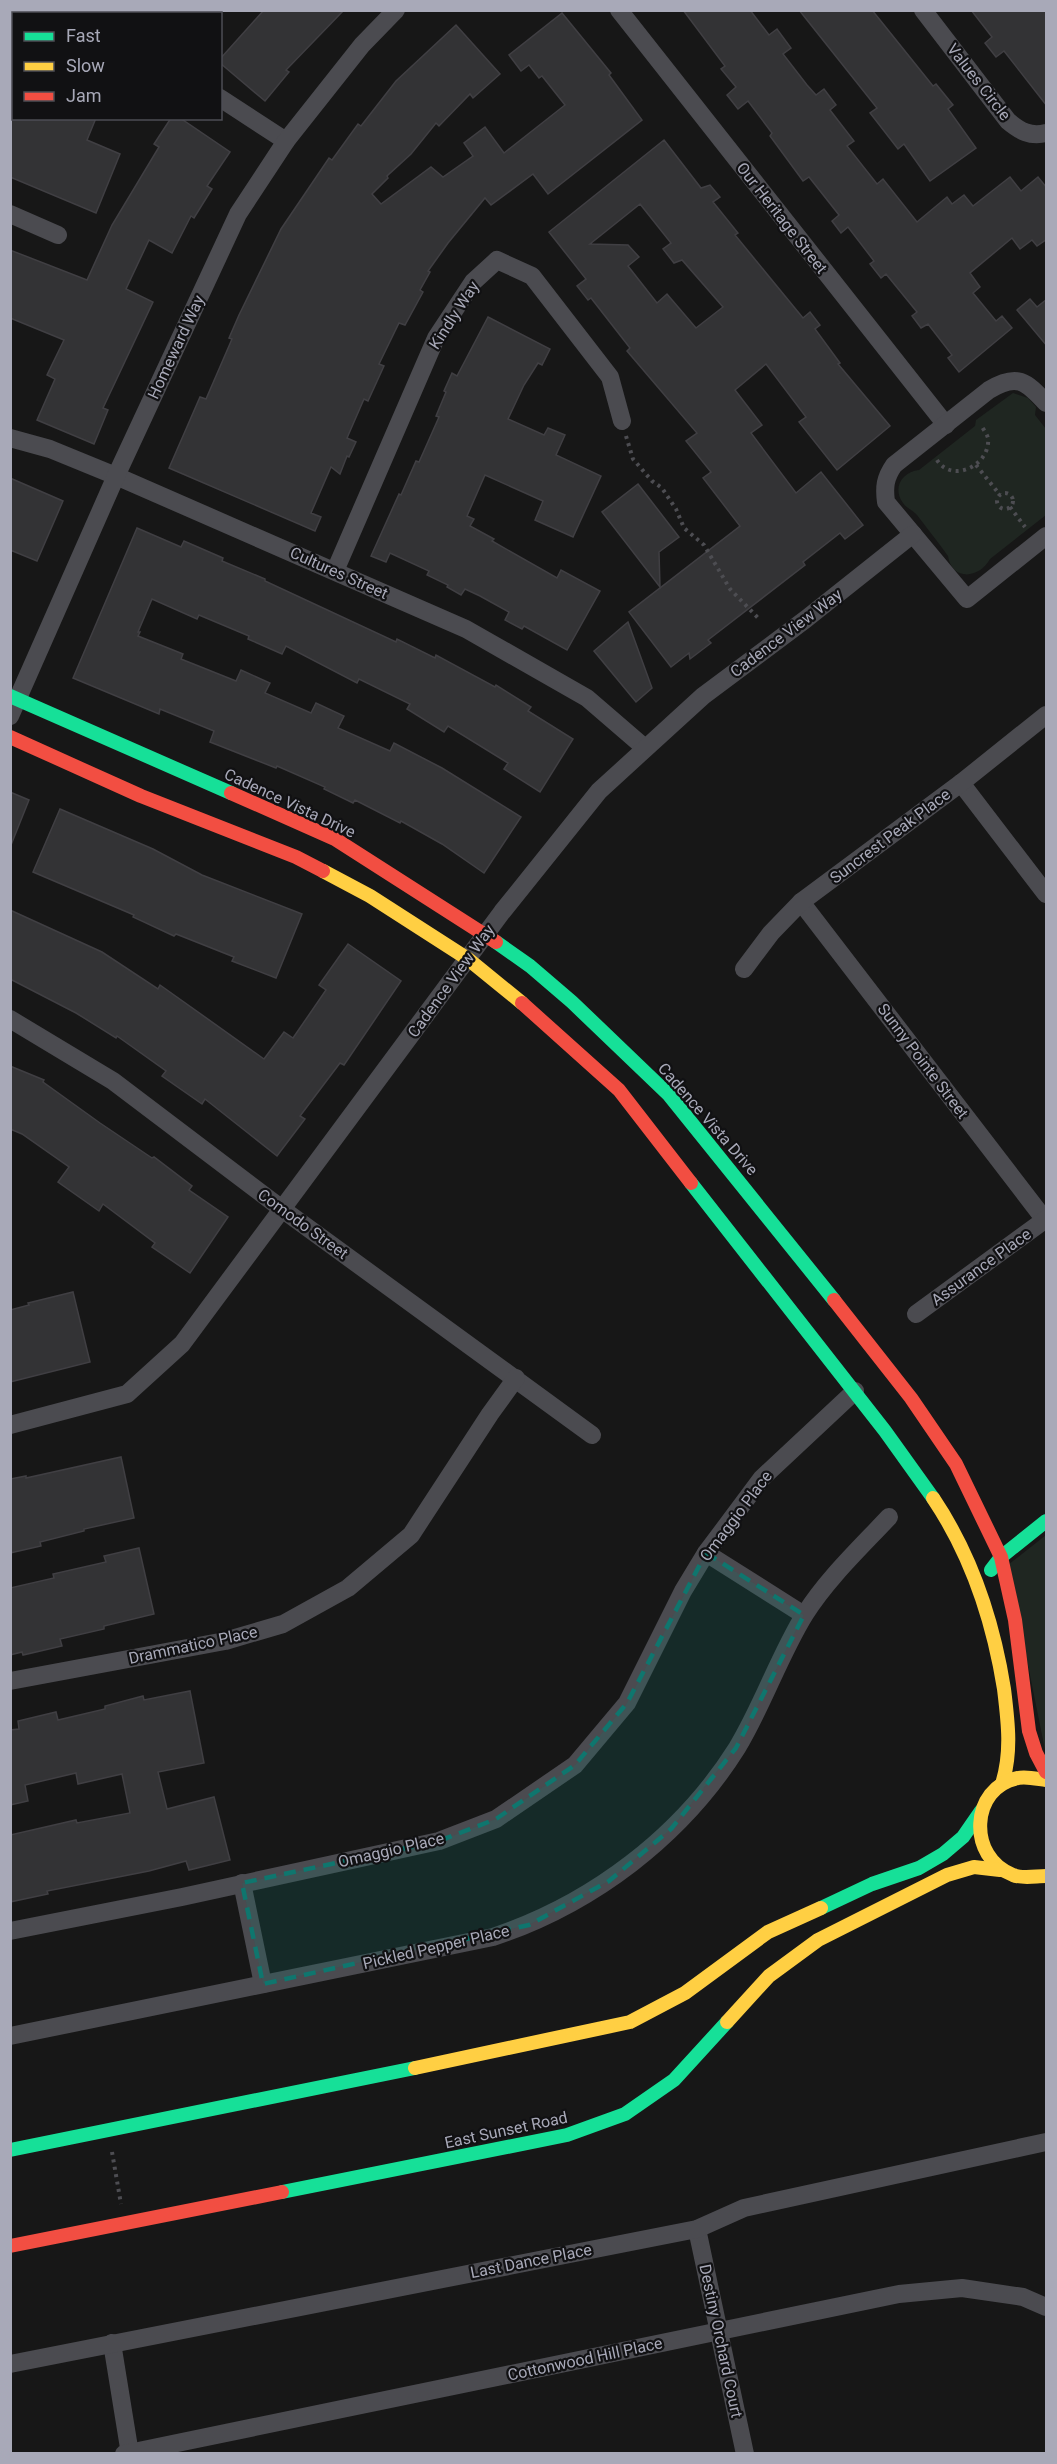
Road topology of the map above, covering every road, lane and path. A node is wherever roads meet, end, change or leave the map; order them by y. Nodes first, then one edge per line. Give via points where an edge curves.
1 (396, 10) edge
2 (619, 10) edge
3 (923, 10) edge
4 (222, 99) edge
5 (1047, 133) edge
6 (286, 141) junction
7 (10, 214) edge
8 (58, 234) dead end
9 (1047, 403) edge
10 (622, 421) joint
11 (946, 425) junction
12 (981, 425) dead end
13 (10, 438) edge
14 (937, 460) dead end
15 (976, 465) junction
16 (116, 476) junction
17 (1000, 495) junction
18 (1010, 507) junction
19 (1025, 527) dead end
20 (913, 534) junction
21 (1044, 542) edge
22 (335, 571) junction
23 (760, 620) dead end
24 (14, 697) edge
25 (1047, 715) edge
26 (10, 716) edge
27 (10, 737) edge
28 (645, 748) junction
29 (961, 783) junction
30 (1047, 894) edge
31 (801, 902) junction
32 (486, 935) junction
33 (468, 959) junction
34 (744, 969) dead end
35 (10, 1019) edge
36 (282, 1209) junction
37 (1046, 1220) edge
38 (916, 1314) dead end
39 (516, 1378) junction
40 (855, 1391) junction
41 (10, 1425) edge
42 (592, 1436) dead end
43 (889, 1517) dead end
44 (1047, 1521) edge
45 (706, 1553) junction
46 (1000, 1557) junction
47 (978, 1585) junction
48 (804, 1615) junction
49 (10, 1681) edge
50 (1047, 1772) edge
51 (1047, 1780) edge
52 (1002, 1784) junction
53 (981, 1811) junction
54 (1000, 1870) junction
55 (1047, 1876) edge
56 (1031, 1879) junction
57 (242, 1883) junction
58 (1047, 1887) edge
59 (10, 1931) edge
60 (263, 1984) junction
61 (10, 2036) edge
62 (1047, 2142) edge
63 (10, 2150) edge
64 (112, 2150) dead end
65 (123, 2213) dead end
66 (697, 2229) junction
67 (10, 2246) edge
68 (1047, 2307) edge
69 (719, 2332) junction
70 (112, 2343) junction
71 (10, 2364) edge
72 (128, 2453) edge
73 (745, 2454) edge

1 - 6 street, Homeward Way via 362,45
2 - 11 street, Our Heritage Street
3 - 5 street, Values Circle via 1008,121 1021,131
4 - 6 street
6 - 16 street, Homeward Way via 238,214
7 - 8 street
9 - 11 street via 1030,385 1004,381
10 - 22 street, Kindly Way via 610,377 532,276 497,260 473,282 436,338
10 - 23 path via 633,459 662,488 684,528 704,545 730,589
11 - 20 street via 894,465 887,476 886,502
12 - 15 path via 988,437 987,448
13 - 16 street, Cultures Street via 50,449
14 - 15 path via 956,471
15 - 17 path
16 - 22 street, Cultures Street
16 - 24 street, Homeward Way
17 - 18 path via 1011,496
17 - 18 path via 1000,507
18 - 19 path
20 - 21 street via 967,599
20 - 28 street, Cadence View Way via 807,620 703,696
22 - 28 street, Cultures Street via 466,628 587,698
24 - 26 street, Homeward Way
24 - 32 street, Cadence Vista Drive via 335,840
25 - 29 street, Suncrest Peak Place
27 - 33 street via 141,796 296,857 370,896
28 - 32 street, Cadence View Way via 599,791 537,865
29 - 30 street
29 - 31 street, Suncrest Peak Place
31 - 34 street, Suncrest Peak Place
31 - 37 street, Sunny Pointe Street
32 - 33 street, Cadence View Way
32 - 46 street, Cadence Vista Drive via 572,1002 669,1095 911,1398 956,1464
33 - 36 street, Cadence View Way
33 - 40 street via 619,1090
35 - 36 street, Comodo Street via 113,1081
36 - 39 street, Comodo Street
36 - 41 street, Cadence View Way via 182,1344 127,1394
37 - 38 street, Assurance Place
39 - 42 street, Comodo Street
39 - 49 street, Drammatico Place via 411,1535 348,1588 283,1624 225,1641
40 - 45 street, Omaggio Place via 762,1478
40 - 47 street via 940,1509 964,1550
43 - 48 street, Pickled Pepper Place via 822,1588
44 - 46 street
45 - 48 street
45 - 57 street, Omaggio Place via 627,1703 575,1765 496,1819 439,1841
46 - 47 street
46 - 50 street, Cadence Vista Drive via 1014,1620 1028,1725 1036,1753
47 - 52 street via 991,1623 1007,1711 1010,1758
48 - 60 street, Pickled Pepper Place via 736,1748 671,1829 609,1881 529,1925 493,1937
51 - 52 street via 1018,1777
52 - 53 street
53 - 54 street via 980,1844
53 - 63 street via 963,1837 943,1854 919,1868 872,1884 768,1932 685,1993 630,2022
54 - 56 street, East Sunset Road
54 - 67 street, East Sunset Road via 974,1867 947,1875 818,1940 770,1976 674,2080 625,2114 567,2135
55 - 56 street
56 - 58 street
57 - 59 street, Omaggio Place
57 - 60 street
60 - 61 street, Pickled Pepper Place
62 - 66 street, Last Dance Place via 744,2208
64 - 65 path
66 - 69 street, Destiny Orchard Court
66 - 70 street, Last Dance Place
68 - 69 street, Cottonwood Hill Place via 1023,2297 962,2288 898,2294
69 - 72 street, Cottonwood Hill Place
69 - 73 street, Destiny Orchard Court
70 - 71 street, Last Dance Place
70 - 72 street

